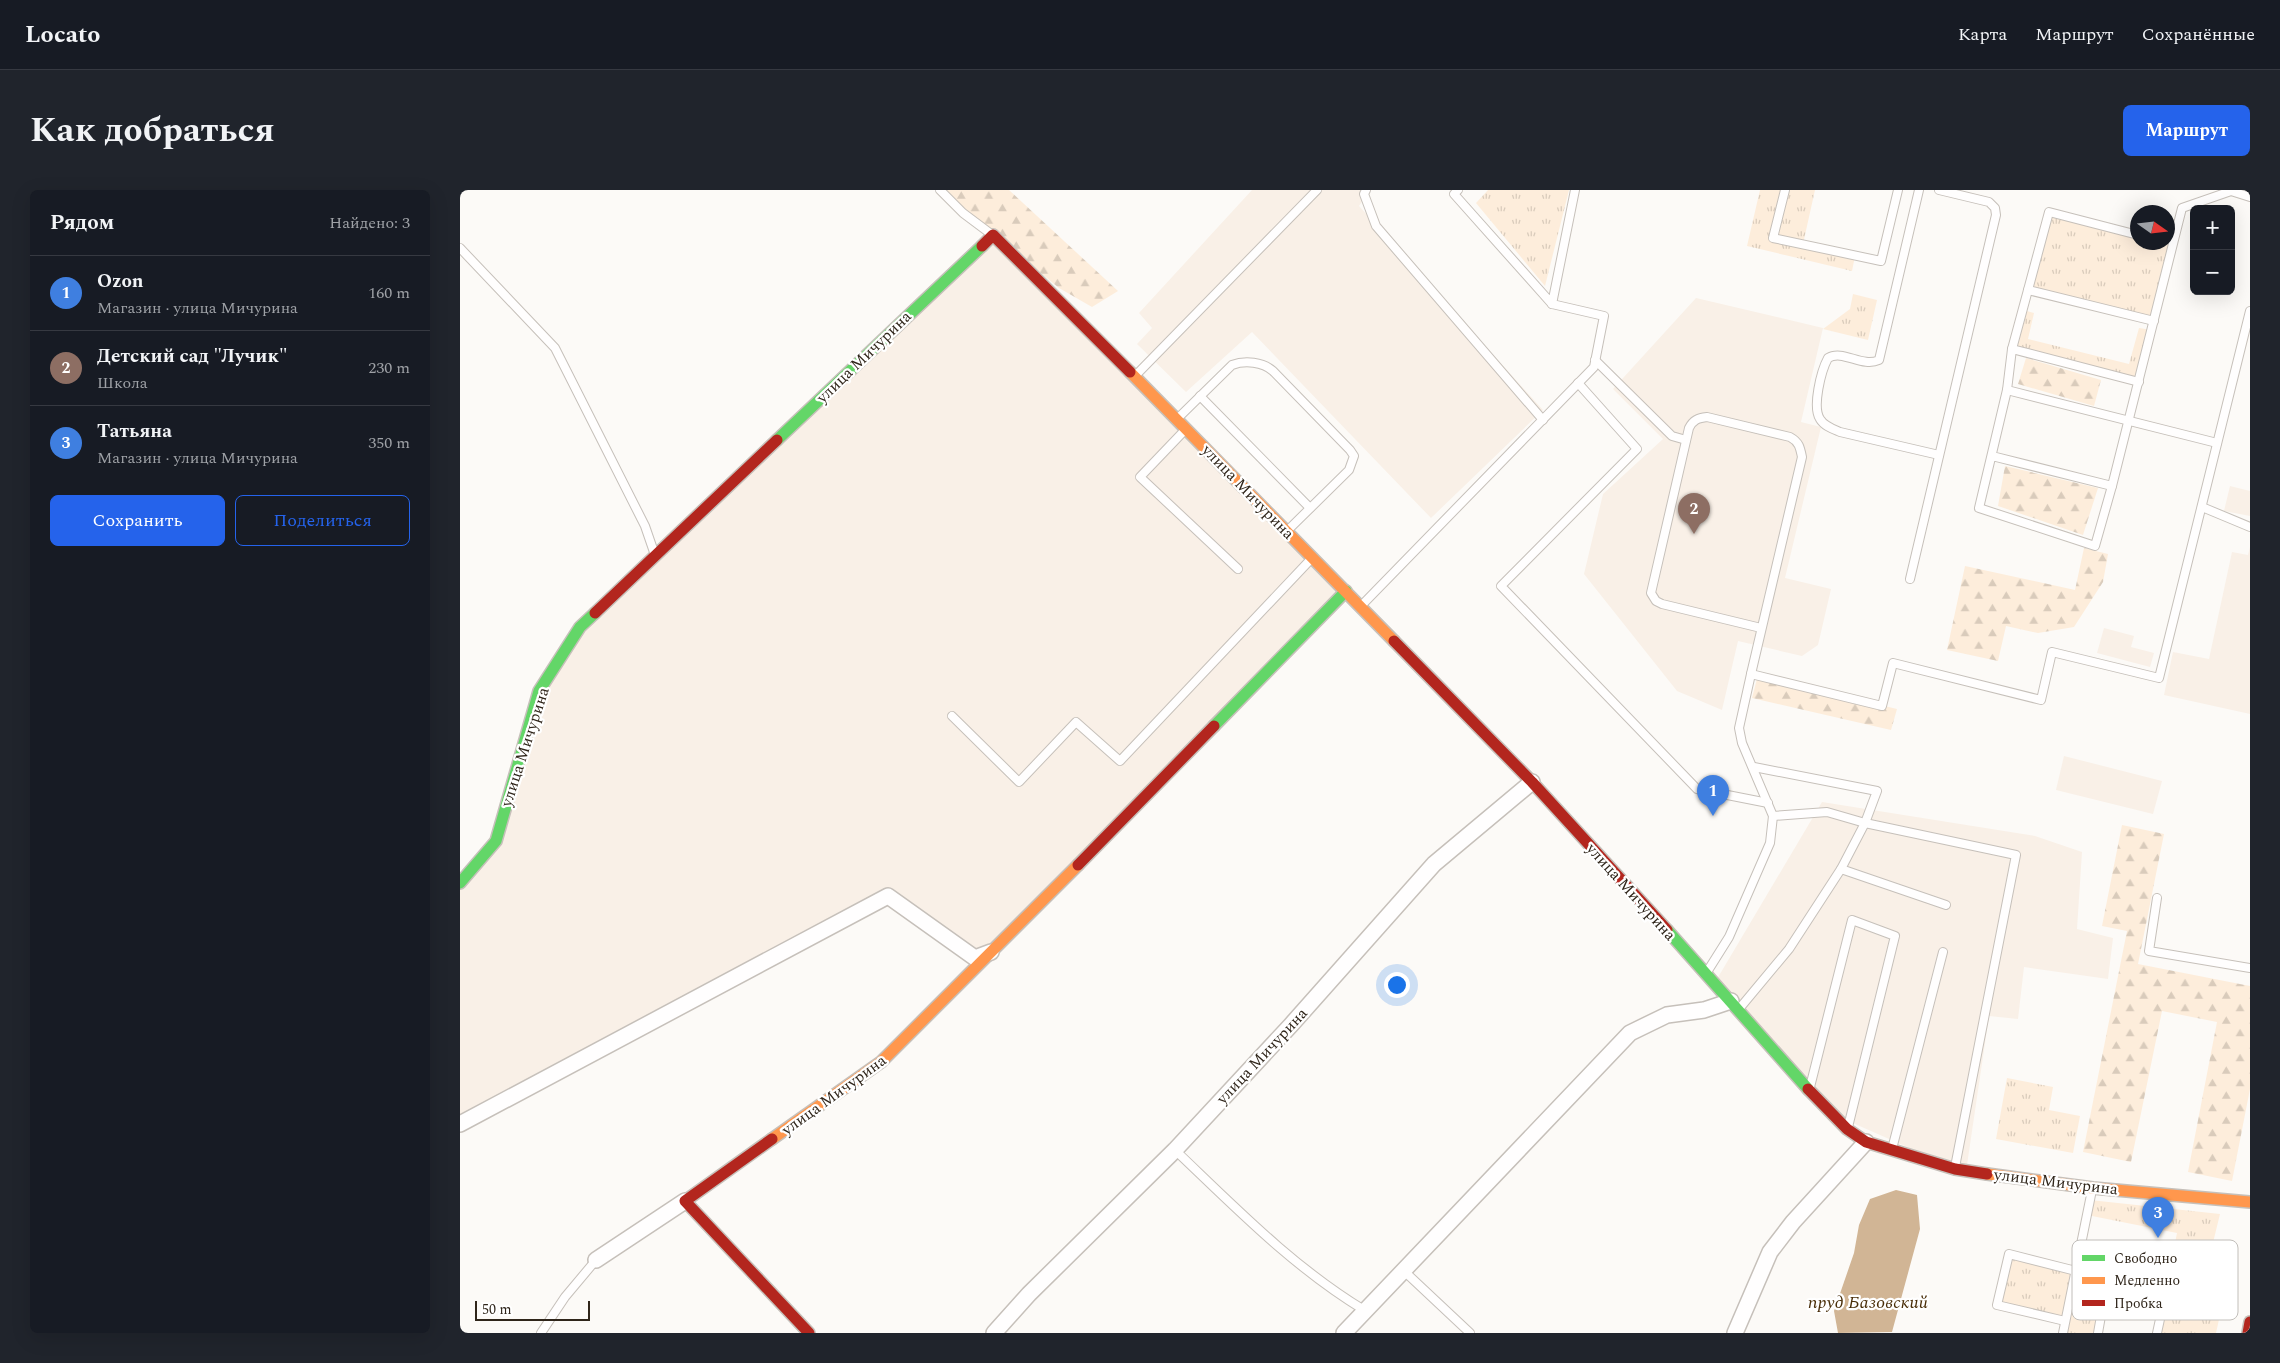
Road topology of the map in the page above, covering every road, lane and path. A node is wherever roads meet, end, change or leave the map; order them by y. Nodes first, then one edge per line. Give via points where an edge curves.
1 (940, 190) edge
2 (1317, 190) edge
3 (1366, 190) edge
4 (1458, 190) edge
5 (1575, 190) edge
6 (1785, 190) edge
7 (1898, 190) edge
8 (1920, 190) edge
9 (1939, 190) edge
10 (2250, 196) edge
11 (2130, 233) edge
12 (993, 235) junction
13 (2175, 237) edge
14 (460, 248) edge
15 (2172, 250) edge
16 (2028, 290) junction
17 (1552, 304) junction
18 (2250, 311) edge
19 (2154, 321) junction
20 (2012, 349) junction
21 (1595, 360) junction
22 (1134, 377) junction
23 (2139, 382) junction
24 (1578, 384) junction
25 (2007, 390) junction
26 (1200, 396) junction
27 (1177, 418) junction
28 (1543, 420) junction
29 (2129, 421) junction
30 (1187, 429) junction
31 (1686, 440) junction
32 (2217, 443) junction
33 (1939, 455) junction
34 (1992, 456) junction
35 (2112, 486) junction
36 (2202, 507) junction
37 (1310, 508) junction
38 (2250, 527) edge
39 (1287, 531) junction
40 (655, 556) junction
41 (1313, 558) junction
42 (1238, 569) dead end
43 (1910, 579) dead end
44 (1346, 591) junction
45 (1360, 606) junction
46 (1761, 628) junction
47 (1751, 674) junction
48 (952, 716) dead end
49 (1754, 767) junction
50 (1532, 782) junction
51 (1768, 804) junction
52 (1773, 816) junction
53 (1865, 823) junction
54 (1840, 869) junction
55 (460, 883) edge
56 (2157, 898) dead end
57 (1946, 905) dead end
58 (991, 952) junction
59 (1942, 952) dead end
60 (2250, 968) edge
61 (1706, 974) junction
62 (1735, 1005) junction
63 (1809, 1090) junction
64 (460, 1124) edge
65 (1847, 1129) junction
66 (1866, 1142) junction
67 (1175, 1150) junction
68 (1892, 1151) junction
69 (1955, 1169) junction
70 (2093, 1188) junction
71 (685, 1202) junction
72 (2250, 1202) edge
73 (2083, 1240) edge
74 (596, 1260) joint
75 (1403, 1270) junction
76 (2072, 1270) edge
77 (2072, 1290) edge
78 (1364, 1310) junction
79 (2100, 1320) edge
80 (2160, 1320) edge
81 (2065, 1322) junction
82 (2250, 1322) edge
83 (541, 1333) edge
84 (809, 1333) edge
85 (994, 1333) edge
86 (1344, 1333) edge
87 (1470, 1333) edge
88 (1734, 1333) edge
89 (2063, 1333) edge
90 (2098, 1333) edge
91 (2157, 1333) edge
92 (2248, 1333) edge

1 - 12 lane via 963,213
2 - 22 lane
3 - 28 lane via 1364,194 1376,226
4 - 17 lane via 1454,194
5 - 17 lane
6 - 7 lane via 1773,238 1881,261
8 - 33 lane via 1879,360 1828,358 1816,408 1827,427 1840,432
9 - 33 lane via 1989,202 1996,215
10 - 13 lane via 2231,191 2182,208
11 - 16 lane via 2049,212
12 - 22 street, улица Мичурина
12 - 40 street, улица Мичурина
14 - 40 lane via 555,348 645,526
15 - 19 lane
16 - 19 lane
16 - 20 lane
17 - 21 lane via 1604,316
18 - 32 lane
19 - 23 lane
20 - 23 lane
20 - 25 lane
21 - 24 lane via 1594,367
21 - 31 lane via 1672,436
22 - 27 street, улица Мичурина
23 - 29 lane
24 - 28 lane
24 - 51 lane via 1637,449 1501,586 1697,788
25 - 29 lane
25 - 34 lane
26 - 27 lane
26 - 37 lane
26 - 37 lane via 1226,369 1237,363 1263,365 1273,371 1354,456 1349,470
27 - 30 street, улица Мичурина
28 - 45 lane
29 - 32 lane
29 - 35 lane
30 - 39 street, улица Мичурина
30 - 42 lane via 1140,477
31 - 46 lane via 1652,586 1653,598 1662,604
31 - 46 lane via 1693,421 1707,417 1790,437 1800,447 1802,457
32 - 36 lane
33 - 43 lane
34 - 35 lane
34 - 35 lane via 1979,508 2095,546
36 - 38 lane
36 - 47 lane via 2159,678 2052,652 2041,700 1892,663 1882,706
37 - 39 lane
39 - 41 street, улица Мичурина
40 - 55 street, улица Мичурина via 580,627 539,692 496,841
41 - 44 street, улица Мичурина
41 - 48 lane via 1120,761 1076,722 1019,782
44 - 45 street, улица Мичурина
44 - 58 street, улица Мичурина
45 - 50 street, улица Мичурина
46 - 47 lane
47 - 49 lane via 1739,728 1742,743
49 - 51 lane
49 - 53 lane via 1878,791
50 - 61 street, улица Мичурина
50 - 67 street, улица Мичурина via 1434,864
51 - 52 lane
52 - 53 lane via 1827,812
52 - 61 lane via 1770,844 1729,937
53 - 54 lane
53 - 69 lane via 2016,855
54 - 57 lane
54 - 62 lane via 1789,949
56 - 60 lane via 2148,951
58 - 64 street via 975,958 888,896
58 - 71 street, улица Мичурина via 881,1062
59 - 68 lane
61 - 62 street, улица Мичурина
62 - 63 street, улица Мичурина
62 - 75 street via 1667,1016 1630,1033
63 - 65 street, улица Мичурина
63 - 65 lane via 1852,920 1895,936
65 - 66 street, улица Мичурина
66 - 68 street, улица Мичурина
66 - 88 street via 1804,1209 1770,1252
67 - 78 lane via 1265,1236
67 - 85 street, улица Мичурина via 1029,1294
68 - 69 street, улица Мичурина
69 - 70 street, улица Мичурина
70 - 72 street, улица Мичурина
70 - 73 lane
71 - 74 street, улица Мичурина
71 - 84 street
74 - 83 lane
75 - 78 street
75 - 87 lane
76 - 81 lane via 2009,1254 1997,1305
77 - 81 lane
78 - 86 street
79 - 90 lane
80 - 91 lane
81 - 89 lane
82 - 92 street

